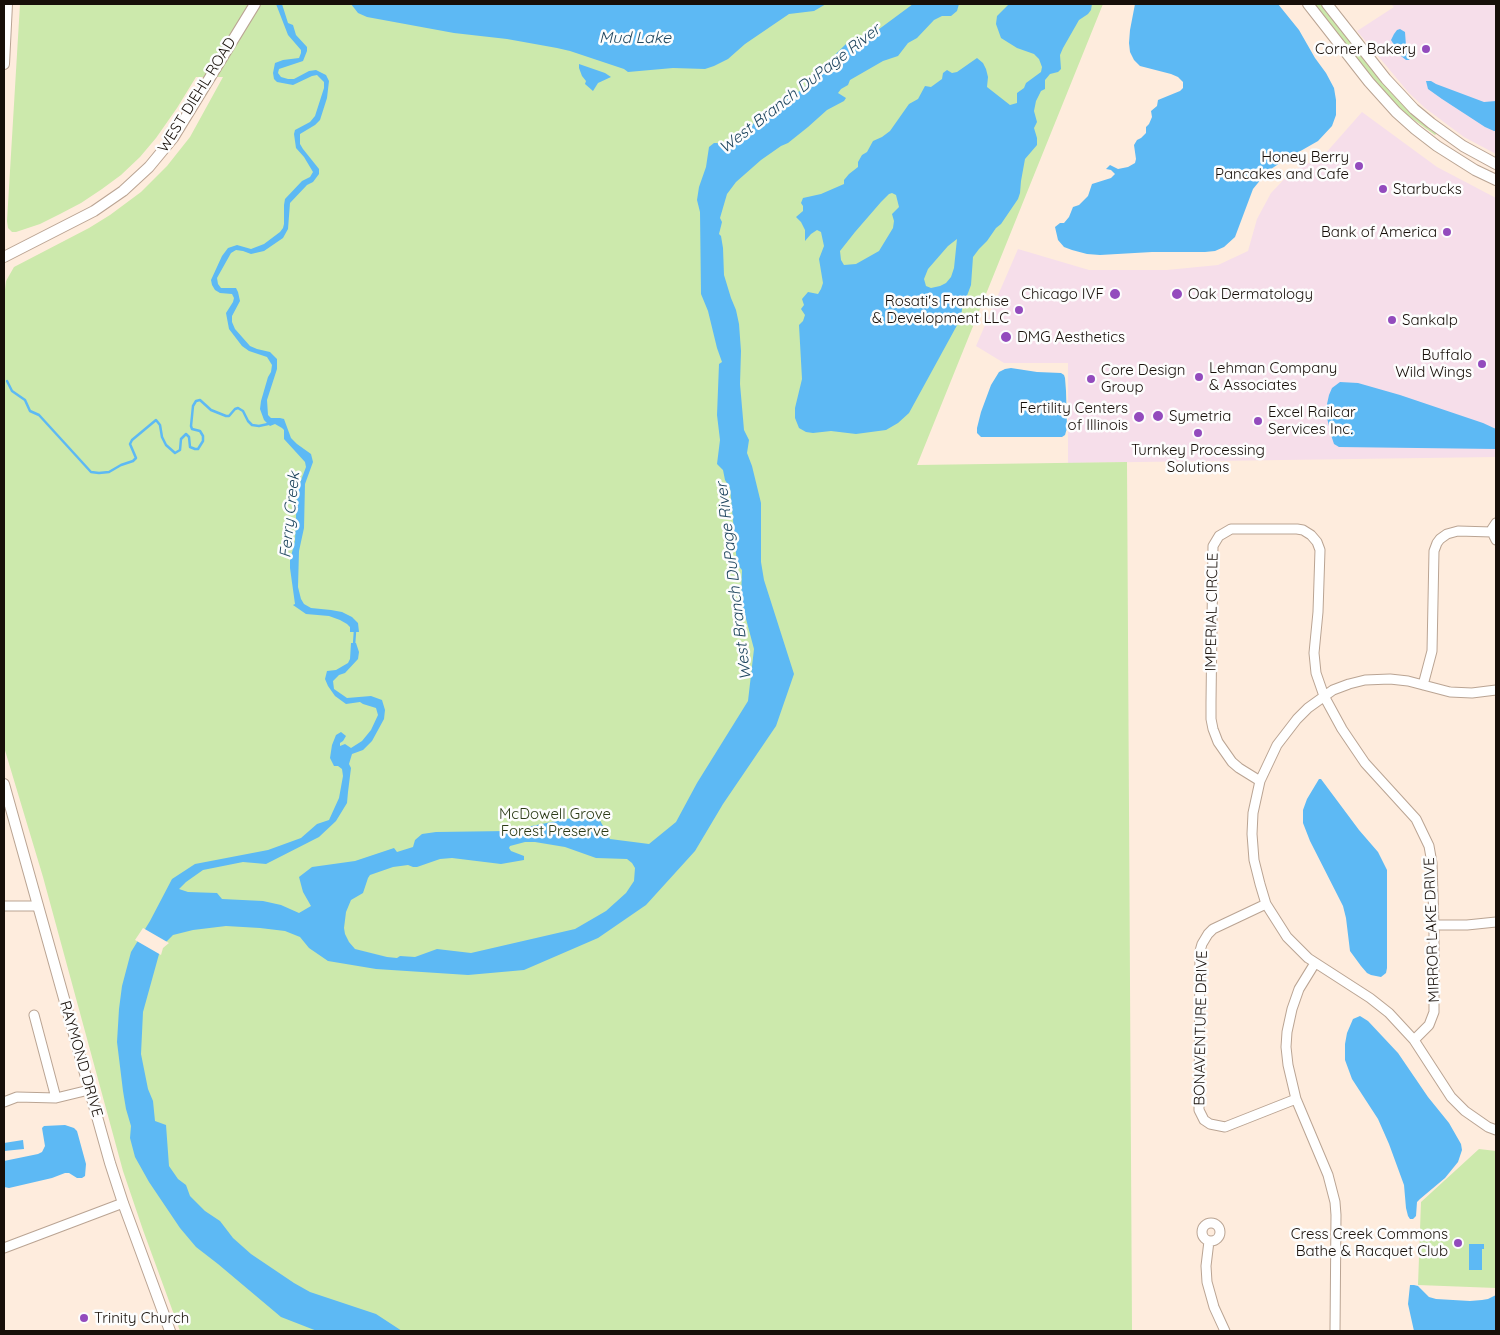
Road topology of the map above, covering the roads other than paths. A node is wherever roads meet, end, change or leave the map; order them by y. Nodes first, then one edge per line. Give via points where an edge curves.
1 (7, 4) edge
2 (255, 4) edge
3 (1308, 4) edge
4 (1327, 4) edge
5 (4, 64) edge
6 (1496, 164) edge
7 (1496, 180) edge
8 (4, 257) edge
9 (1496, 523) edge
10 (1494, 536) edge
11 (1423, 685) junction
12 (1496, 690) edge
13 (1324, 696) junction
14 (1260, 781) junction
15 (4, 784) edge
16 (1266, 904) junction
17 (4, 906) edge
18 (38, 906) junction
19 (1496, 922) edge
20 (1434, 925) junction
21 (1315, 963) junction
22 (34, 1015) dead end
23 (1414, 1040) junction
24 (89, 1090) junction
25 (56, 1098) junction
26 (1296, 1099) junction
27 (4, 1102) edge
28 (1496, 1130) edge
29 (123, 1203) junction
30 (1209, 1241) dead end
31 (4, 1248) edge
32 (170, 1331) edge
33 (1225, 1331) edge
34 (1335, 1331) edge

1 - 5 street
2 - 8 street, WEST DIEHL ROAD via 173,138 145,171 94,211
3 - 7 street via 1396,112 1437,146
4 - 6 street via 1414,109 1463,146
9 - 10 street via 1492,528
10 - 11 street via 1458,531 1447,534 1437,543 1434,551 1432,651
11 - 12 street via 1464,693
11 - 13 street via 1390,679 1365,680
13 - 14 street via 1288,729
13 - 14 street, IMPERIAL CIRCLE via 1314,662 1320,571 1317,542 1308,532 1297,528 1238,528 1222,533 1215,543 1212,558 1211,719 1224,752 1239,768
13 - 20 street, MIRROR LAKE DRIVE via 1357,751 1416,819 1423,833 1432,863
14 - 16 street via 1252,834 1254,860
15 - 18 street, RAYMOND DRIVE
16 - 21 street via 1287,937
16 - 26 street, BONAVENTURE DRIVE via 1213,929 1202,944 1199,1110 1204,1120 1224,1127
17 - 18 street
18 - 24 street, RAYMOND DRIVE
19 - 20 street
20 - 23 street, MIRROR LAKE DRIVE via 1434,1012 1429,1025
21 - 23 street via 1370,998
21 - 26 street via 1297,994 1287,1032 1288,1065
22 - 25 street
23 - 28 street via 1451,1097 1465,1112
24 - 25 street
24 - 29 street, RAYMOND DRIVE
25 - 27 street via 17,1098
26 - 34 street via 1328,1175 1335,1202
29 - 31 street
29 - 32 street, RAYMOND DRIVE
30 - 33 street via 1207,1282

